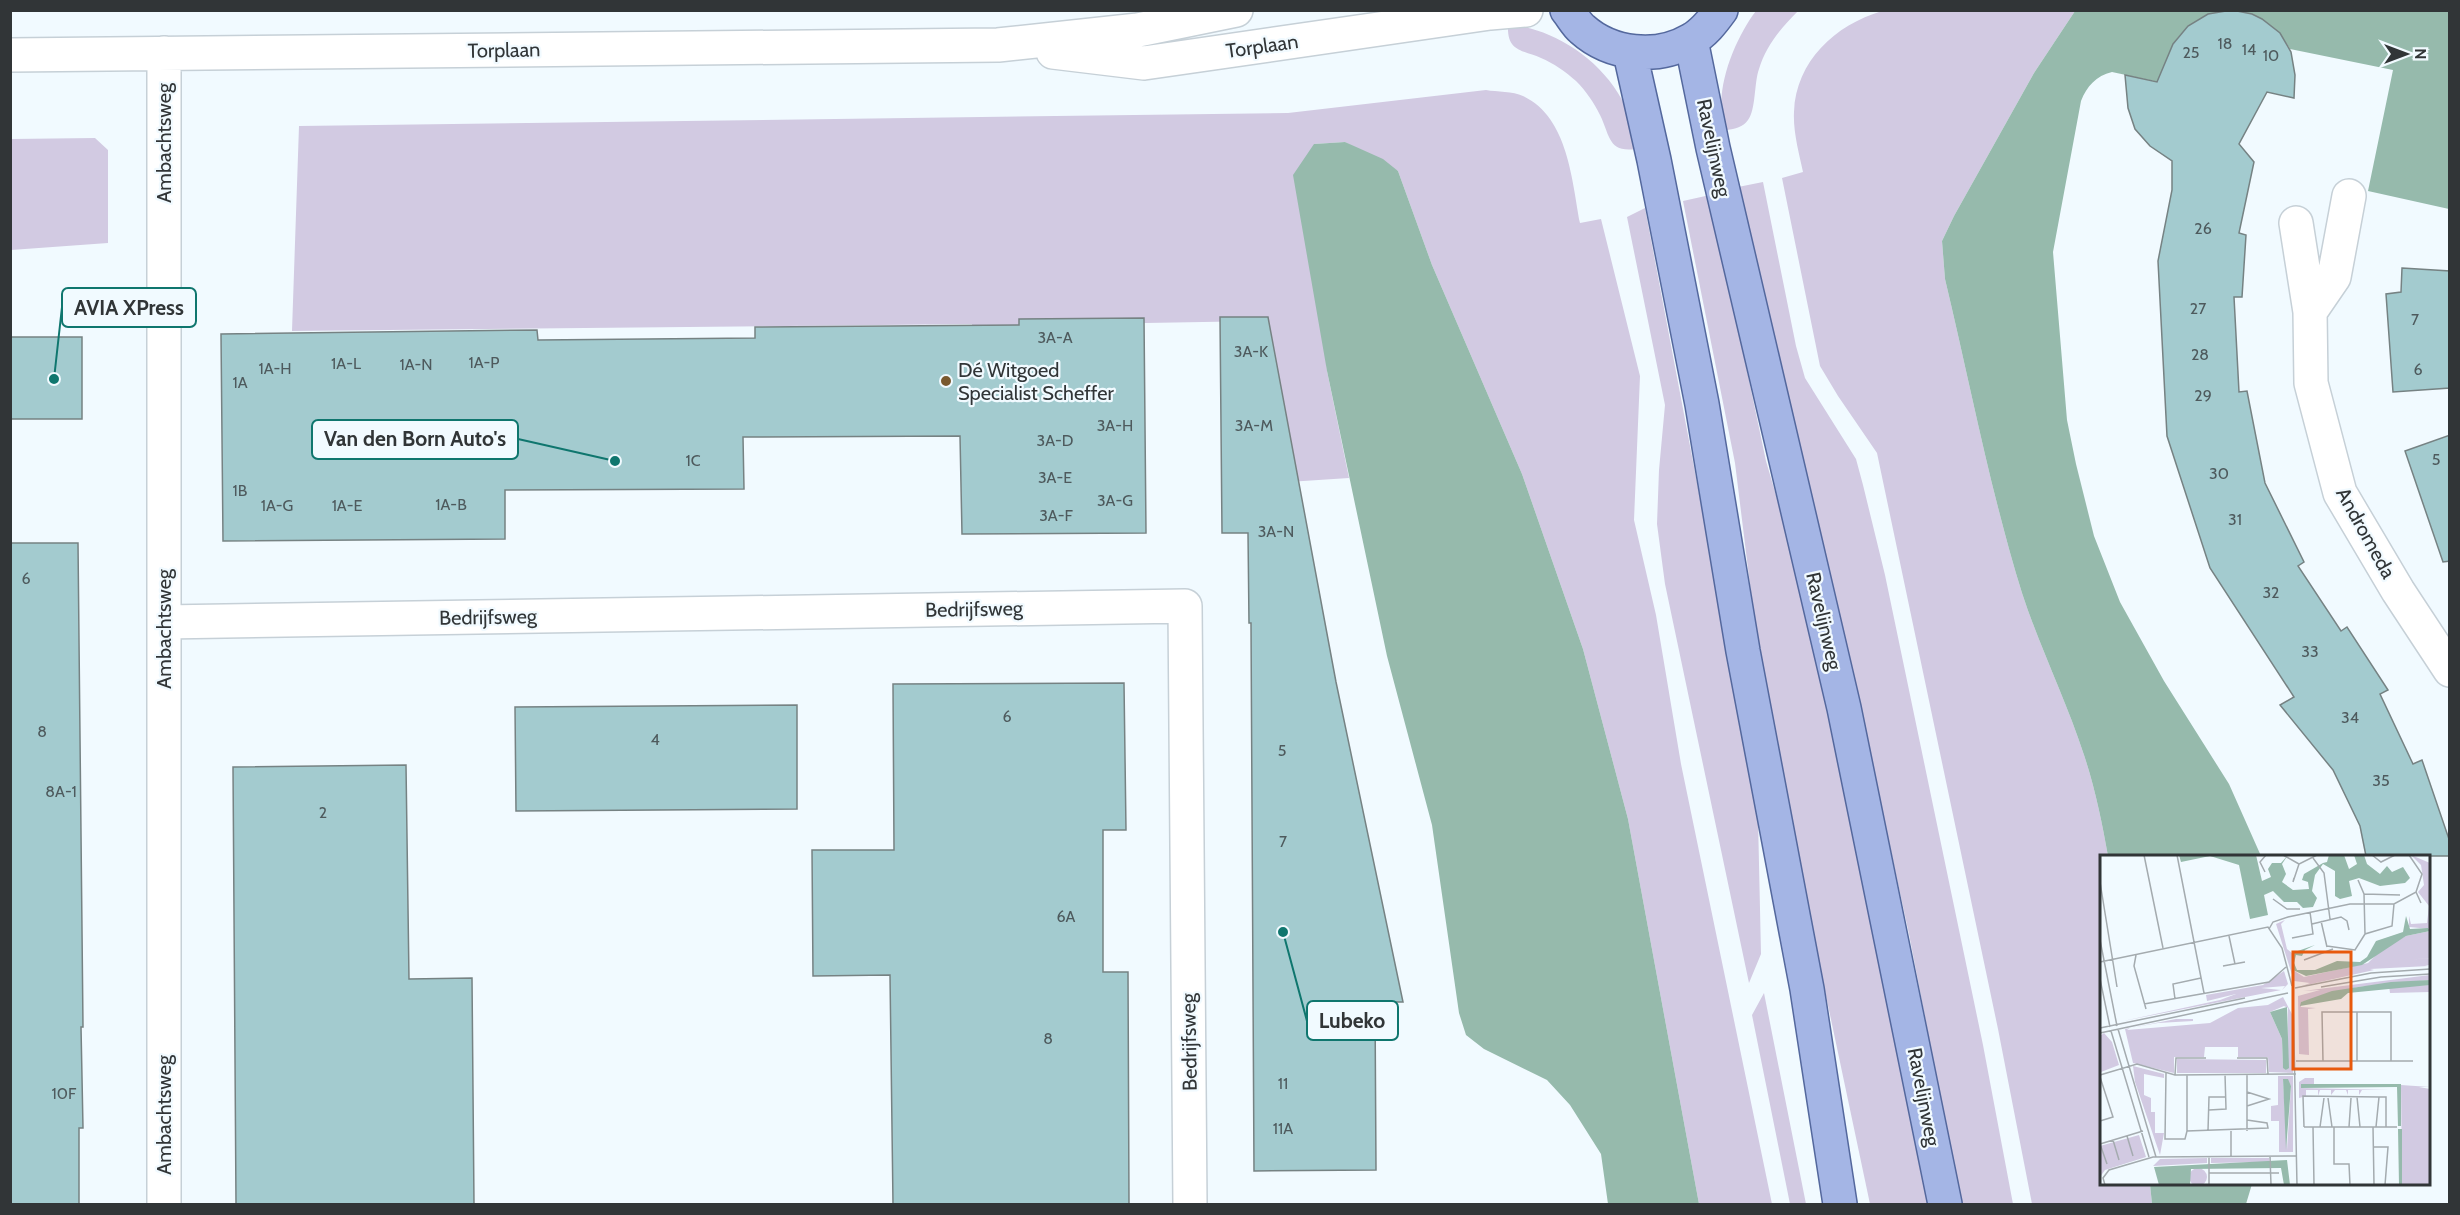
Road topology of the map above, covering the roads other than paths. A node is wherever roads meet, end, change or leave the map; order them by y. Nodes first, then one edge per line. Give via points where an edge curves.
1 (1236, 10) edge
2 (1526, 10) edge
3 (1567, 10) edge
4 (1721, 10) edge
5 (1691, 40) junction
6 (998, 45) junction
7 (1630, 52) junction
8 (164, 53) junction
9 (10, 55) edge
10 (2349, 196) dead end
11 (2296, 223) dead end
12 (2310, 312) junction
13 (164, 622) junction
14 (2450, 670) edge
15 (164, 1204) edge
16 (1190, 1204) edge
17 (1840, 1204) edge
18 (1945, 1204) edge

1 - 6 street, Torplaan via 1138,30
2 - 6 street, Torplaan via 1144,63
3 - 7 main road via 1582,29 1604,44
4 - 5 main road
5 - 7 main road via 1662,52
5 - 18 main road, Ravelijnweg via 1844,708
6 - 8 street, Torplaan
7 - 17 main road via 1702,404 1743,651 1807,989
8 - 9 street, Torplaan
8 - 13 street, Ambachtsweg
10 - 12 street via 2334,277
11 - 12 street, Andromeda
12 - 14 street, Andromeda via 2311,383 2340,493
13 - 15 street, Ambachtsweg
13 - 16 street, Bedrijfsweg via 1185,606

